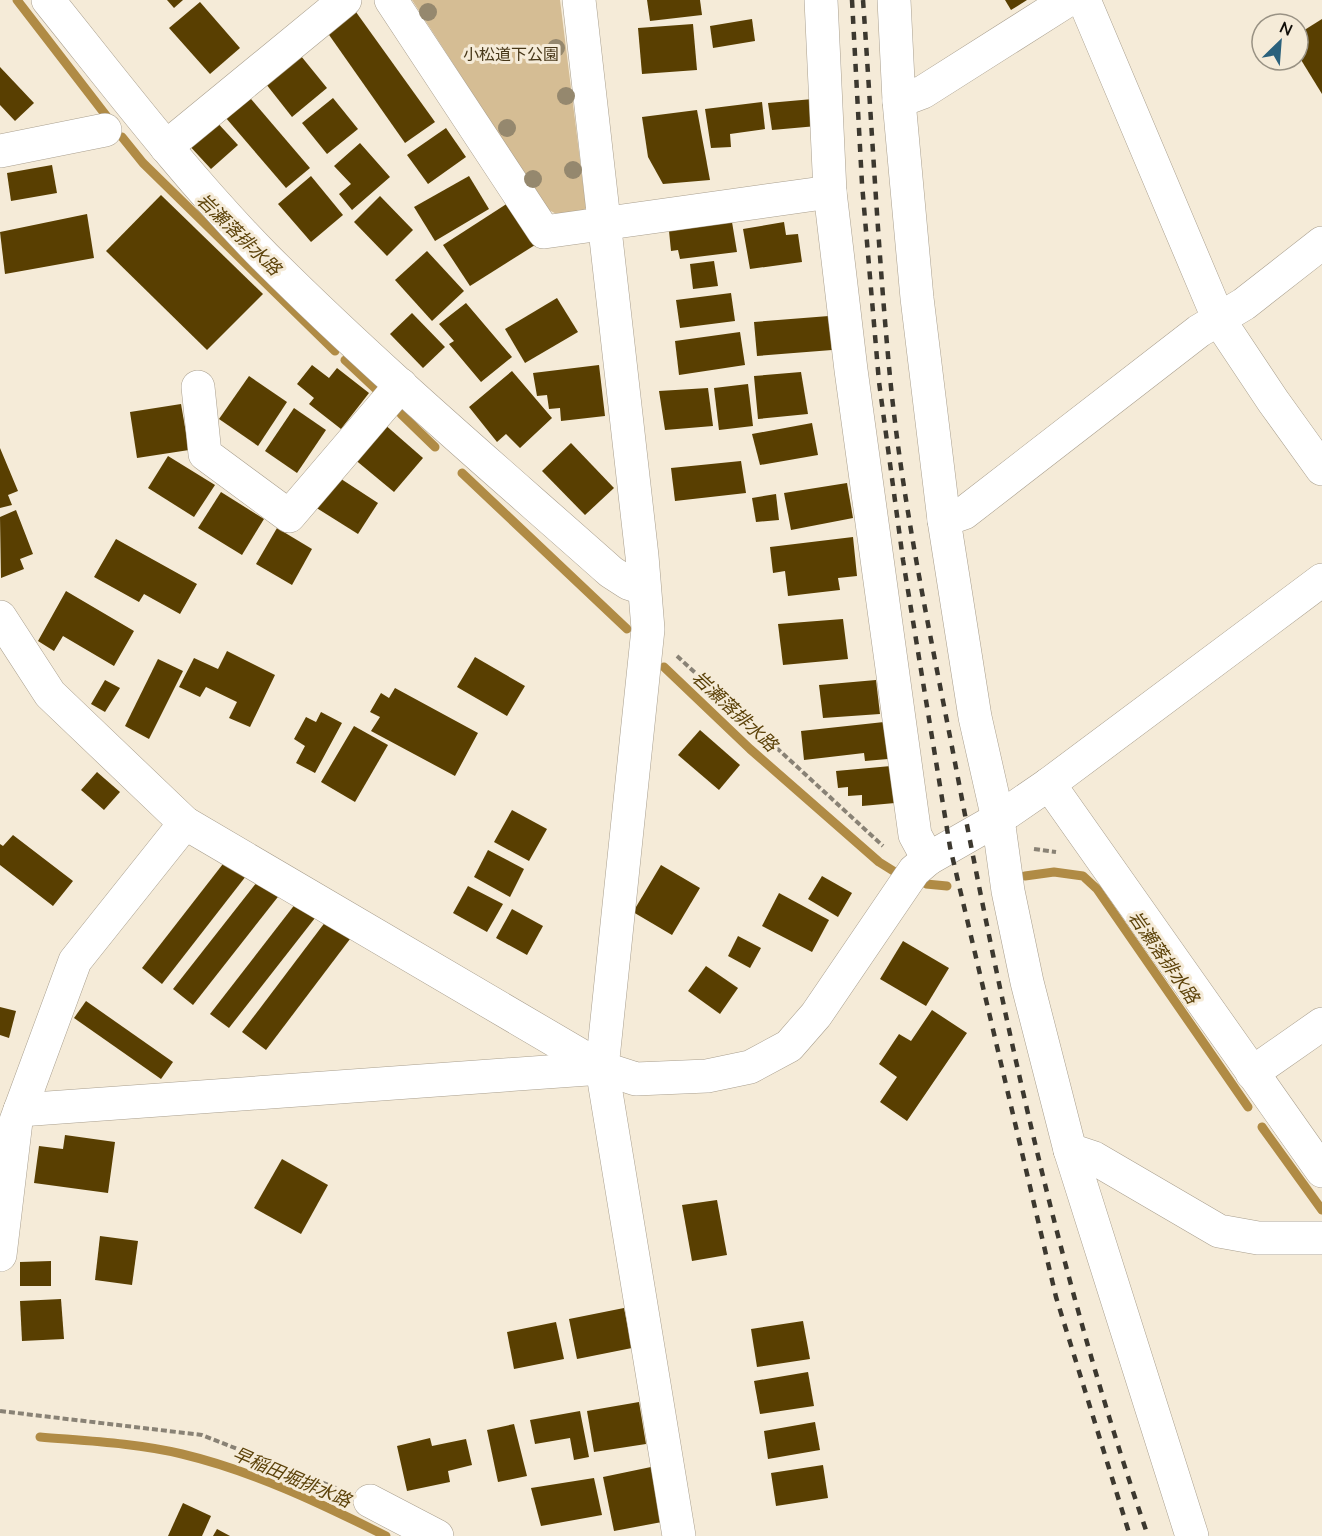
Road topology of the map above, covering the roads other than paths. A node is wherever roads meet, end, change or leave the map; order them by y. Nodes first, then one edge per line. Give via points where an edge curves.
1 (48, 0) edge
2 (345, 0) edge
3 (391, 0) edge
4 (579, 0) edge
5 (821, 0) edge
6 (894, 0) edge
7 (1068, 0) edge
8 (1084, 0) edge
9 (899, 101) junction
10 (105, 130) dead end
11 (166, 147) junction
12 (0, 151) edge
13 (830, 192) junction
14 (603, 225) junction
15 (1322, 243) edge
16 (1219, 320) junction
17 (401, 385) junction
18 (198, 387) dead end
19 (1322, 468) edge
20 (944, 520) junction
21 (1322, 580) edge
22 (643, 588) junction
23 (0, 617) edge
24 (1049, 784) junction
25 (185, 823) junction
26 (1001, 833) junction
27 (921, 865) junction
28 (1322, 1024) edge
29 (602, 1068) junction
30 (1252, 1073) junction
31 (12, 1120) edge
32 (1070, 1150) junction
33 (1322, 1171) edge
34 (1322, 1238) edge
35 (0, 1255) edge
36 (370, 1501) road end
37 (437, 1536) edge
38 (679, 1536) edge
39 (1192, 1536) edge

1 - 11 street
2 - 11 street
3 - 14 street via 544,232
4 - 14 street
5 - 13 street
6 - 9 street
7 - 9 street via 923,92
8 - 16 street
9 - 20 street via 917,298
10 - 12 street
11 - 17 street via 264,256
13 - 14 street
13 - 27 street via 850,370
14 - 22 street
15 - 16 street
16 - 19 street
16 - 20 street via 964,513
17 - 18 street via 289,516 205,454
17 - 22 street via 611,572
20 - 26 street via 975,717
21 - 24 street
22 - 29 street via 648,629
23 - 25 street via 50,694
24 - 26 street
24 - 30 street
25 - 29 street
25 - 31 street via 75,962
26 - 27 street
26 - 32 street via 1008,891 1025,971
27 - 29 street via 816,1016 789,1046 750,1067 707,1076 636,1079
28 - 30 street
29 - 31 street
29 - 38 street
30 - 33 street
31 - 35 street
32 - 34 street via 1094,1158 1219,1232 1258,1238
32 - 39 street
36 - 37 street

